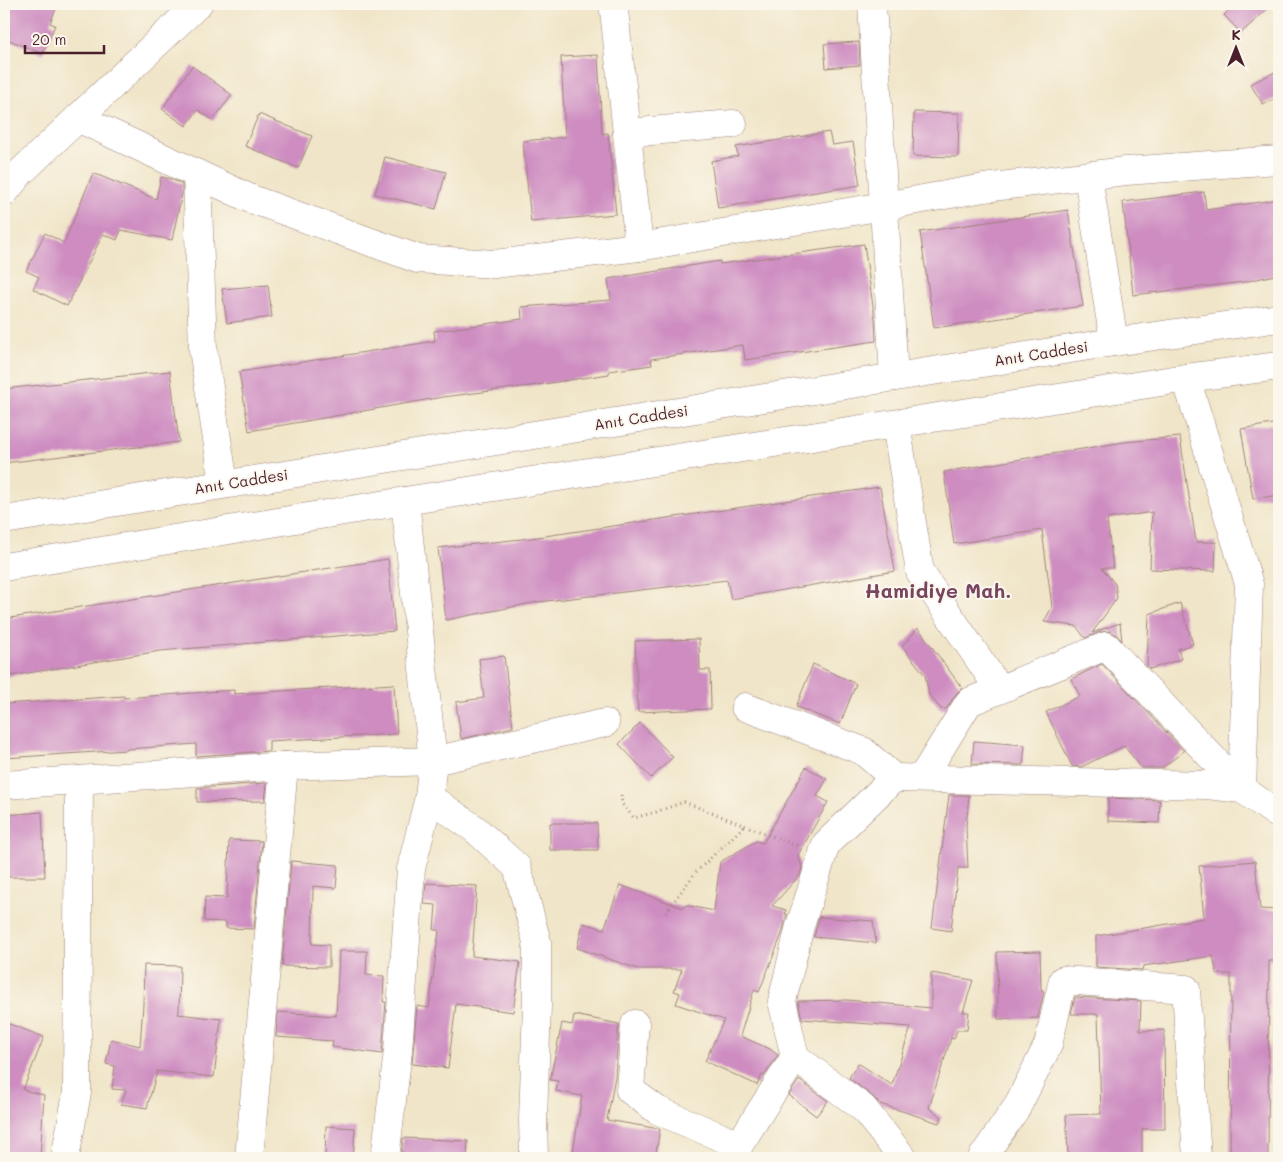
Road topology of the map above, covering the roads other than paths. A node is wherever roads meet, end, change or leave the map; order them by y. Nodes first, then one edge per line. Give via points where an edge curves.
1 (872, 4) edge
2 (192, 6) edge
3 (614, 10) dead end
4 (78, 118) junction
5 (733, 124) dead end
6 (627, 133) junction
7 (1279, 160) edge
8 (197, 174) junction
9 (1088, 176) junction
10 (4, 193) edge
11 (884, 206) junction
12 (639, 247) junction
13 (1279, 318) edge
14 (1114, 342) junction
15 (1279, 366) edge
16 (894, 377) junction
17 (1186, 378) junction
18 (896, 424) junction
19 (224, 484) junction
20 (405, 501) junction
21 (4, 520) edge
22 (4, 567) edge
23 (999, 689) junction
24 (745, 707) dead end
25 (605, 724) dead end
26 (433, 761) junction
27 (284, 766) junction
28 (894, 778) junction
29 (922, 778) junction
30 (79, 780) junction
31 (4, 785) edge
32 (1242, 789) junction
33 (429, 797) junction
34 (1279, 815) edge
35 (635, 1024) dead end
36 (796, 1057) junction
37 (736, 1152) edge
38 (65, 1158) edge
39 (249, 1158) edge
40 (385, 1158) edge
41 (534, 1158) edge
42 (903, 1158) edge
43 (982, 1158) edge
44 (1197, 1158) edge

1 - 11 street
2 - 4 street
3 - 6 street
4 - 8 street
4 - 10 street via 20,172
5 - 6 street
6 - 12 street
7 - 9 street
8 - 12 street via 251,199 418,259 494,264
8 - 19 street via 203,350
9 - 11 street via 984,188
9 - 14 street
11 - 12 street
11 - 16 street
13 - 14 street, Anıt Caddesi
14 - 16 street, Anıt Caddesi
15 - 17 street
16 - 19 street, Anıt Caddesi
17 - 18 street
17 - 32 street via 1249,584
18 - 20 street
18 - 23 street via 920,572
19 - 21 street, Anıt Caddesi
20 - 22 street
20 - 26 street
23 - 29 street via 969,702
23 - 32 street via 1106,646
24 - 28 street via 863,751
25 - 26 street
26 - 27 street
26 - 33 street
27 - 30 street
27 - 39 street
28 - 29 street
28 - 36 street via 826,844 822,855 800,926 782,1002
29 - 32 street via 1206,785
30 - 31 street
30 - 38 street via 77,1093
32 - 34 street
33 - 40 street via 411,869 398,1051
33 - 41 street via 476,830 517,867 537,942
35 - 37 street via 630,1090 657,1110
36 - 37 street
36 - 42 street via 862,1108
43 - 44 street via 1017,1107 1048,1045 1063,980 1186,989

